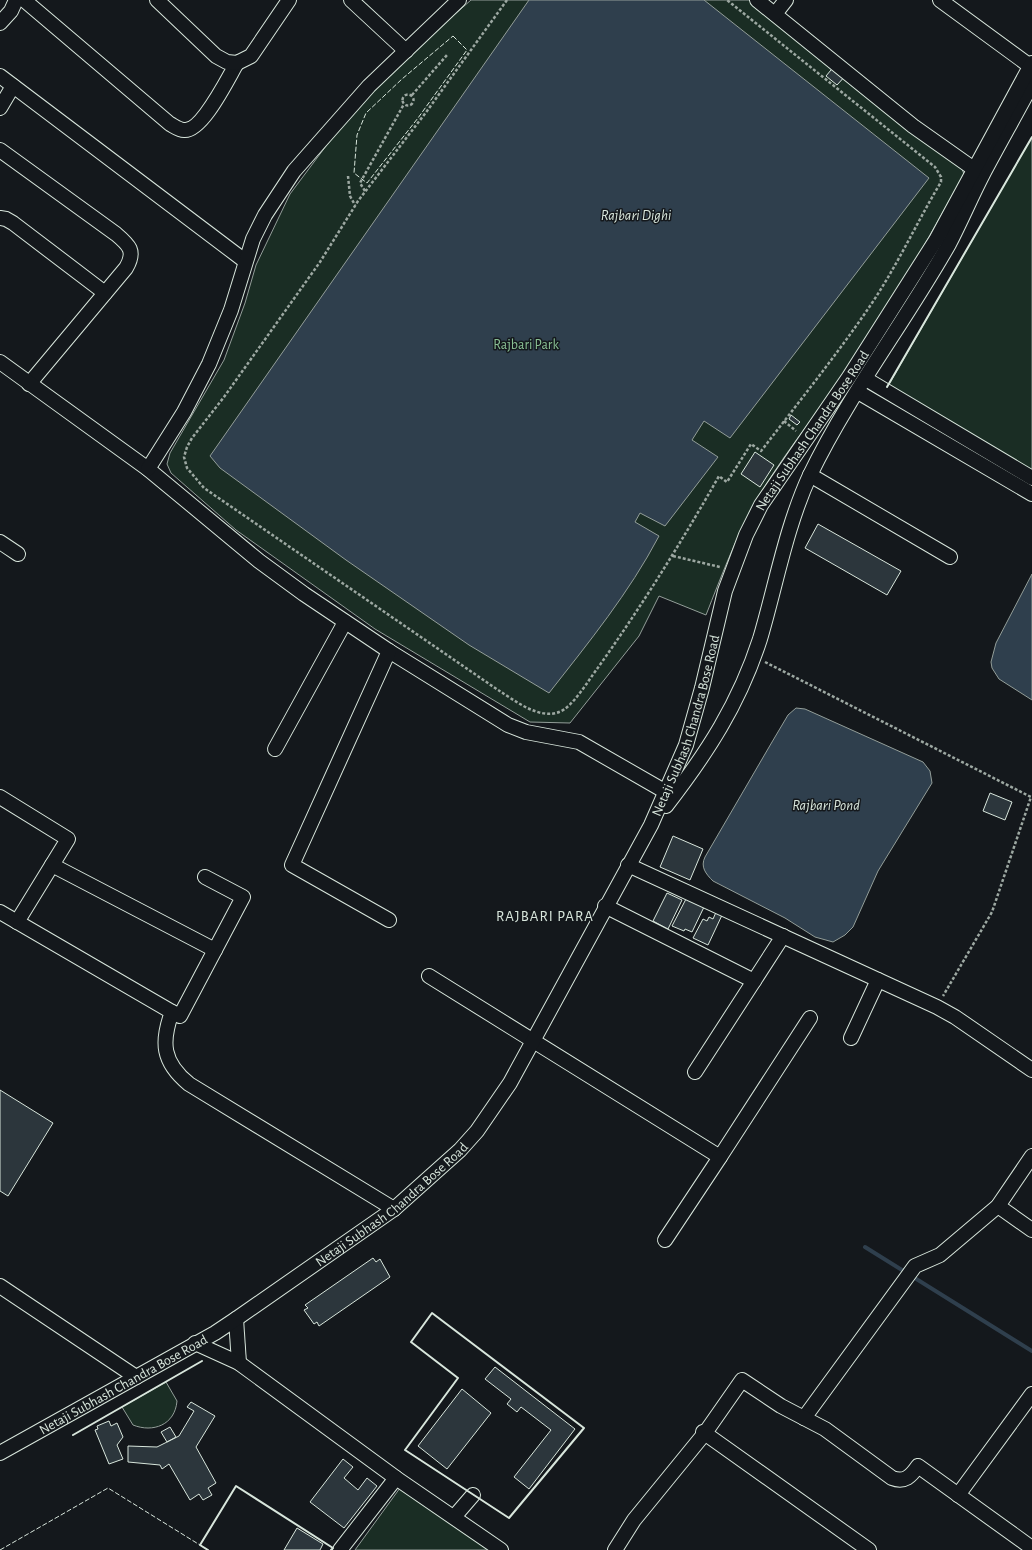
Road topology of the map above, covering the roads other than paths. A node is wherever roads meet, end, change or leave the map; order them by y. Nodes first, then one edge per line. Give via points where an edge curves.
1 (16, 0) edge
2 (24, 0) edge
3 (157, 0) edge
4 (289, 0) edge
5 (351, 0) edge
6 (459, 0) edge
7 (757, 0) edge
8 (786, 0) edge
9 (940, 0) edge
10 (775, 14) junction
11 (0, 23) edge
12 (406, 51) junction
13 (237, 63) junction
14 (1031, 65) edge
15 (0, 76) edge
16 (1032, 84) edge
17 (13, 86) junction
18 (0, 108) edge
19 (0, 150) edge
20 (978, 172) junction
21 (0, 218) edge
22 (245, 262) junction
23 (105, 293) junction
24 (0, 362) edge
25 (866, 379) junction
26 (29, 384) junction
27 (858, 392) junction
28 (148, 469) junction
29 (810, 475) junction
30 (1032, 478) edge
31 (1032, 494) edge
32 (0, 542) edge
33 (18, 554) dead end
34 (950, 557) dead end
35 (345, 622) junction
36 (389, 651) junction
37 (275, 749) dead end
38 (666, 792) junction
39 (0, 798) edge
40 (651, 825) junction
41 (52, 865) junction
42 (628, 865) junction
43 (205, 877) dead end
44 (605, 906) junction
45 (0, 912) edge
46 (389, 920) dead end
47 (17, 922) junction
48 (783, 936) junction
49 (214, 950) junction
50 (429, 976) dead end
51 (878, 980) junction
52 (754, 981) junction
53 (172, 1012) junction
54 (810, 1018) dead end
55 (850, 1038) dead end
56 (534, 1041) junction
57 (1032, 1070) edge
58 (695, 1072) dead end
59 (1032, 1156) edge
60 (720, 1157) junction
61 (998, 1206) junction
62 (394, 1209) junction
63 (1032, 1230) edge
64 (665, 1240) dead end
65 (0, 1286) edge
66 (236, 1319) junction
67 (195, 1343) junction
68 (239, 1363) junction
69 (136, 1377) junction
70 (1032, 1394) edge
71 (804, 1418) junction
72 (704, 1432) junction
73 (0, 1453) edge
74 (396, 1478) junction
75 (473, 1495) dead end
76 (958, 1495) junction
77 (454, 1518) junction
78 (1032, 1548) edge
79 (340, 1550) edge
80 (501, 1550) edge
81 (615, 1550) edge
82 (869, 1550) edge

1 - 11 street via 11,11
2 - 13 street via 170,124 184,130 193,128 202,120
3 - 13 street via 216,56 227,62
4 - 13 street via 251,56
5 - 12 street
6 - 12 street
7 - 10 street
8 - 10 street
9 - 14 street
10 - 20 street via 913,126
12 - 22 street via 369,86 294,171 260,223
14 - 20 street, Netaji Subhash Chandra Bose Road
15 - 17 street
16 - 20 street, Netaji Subhash Chandra Bose Road
17 - 18 street
17 - 22 street
19 - 23 street via 129,246 130,261
20 - 25 street, Netaji Subhash Chandra Bose Road via 948,244
20 - 38 street, Netaji Subhash Chandra Bose Road via 849,377 803,436 760,505 725,591 686,745
21 - 23 street via 14,223
22 - 28 street via 231,310 209,364 184,412
23 - 26 street
24 - 26 street
25 - 27 street, Netaji Subhash Chandra Bose Road
25 - 30 street
26 - 28 street
27 - 29 street, Netaji Subhash Chandra Bose Road via 836,426
27 - 31 street
28 - 35 street via 259,561
29 - 34 street
29 - 40 street, Netaji Subhash Chandra Bose Road via 794,514 754,656 720,730 697,766
32 - 33 street
35 - 36 street
35 - 37 street
36 - 38 street via 508,725 526,732 579,742
36 - 46 street via 292,865
38 - 40 street, Netaji Subhash Chandra Bose Road
39 - 41 street via 68,839
40 - 42 street, Netaji Subhash Chandra Bose Road
41 - 47 street
41 - 49 street
42 - 44 street, Netaji Subhash Chandra Bose Road
42 - 48 street
43 - 49 street via 243,897
44 - 52 street
44 - 56 street, Netaji Subhash Chandra Bose Road
45 - 47 street
47 - 53 street
48 - 51 street
48 - 52 street
49 - 53 street via 180,1016
50 - 56 street
51 - 55 street
51 - 57 street via 936,1007 979,1032
52 - 58 street
53 - 62 street via 165,1031 165,1049 171,1065 182,1079
54 - 60 street
56 - 60 street
56 - 62 street, Netaji Subhash Chandra Bose Road via 510,1083 477,1131 455,1155
59 - 61 street
60 - 64 street
61 - 63 street
61 - 71 street via 940,1255 915,1266
62 - 66 street, Netaji Subhash Chandra Bose Road
65 - 69 street
66 - 67 street, Netaji Subhash Chandra Bose Road
66 - 68 street
67 - 68 street
67 - 69 street, Netaji Subhash Chandra Bose Road
68 - 74 street
69 - 73 street, Netaji Subhash Chandra Bose Road
70 - 76 street
71 - 72 street via 742,1380
71 - 76 street via 825,1429 892,1478 909,1478 918,1466
72 - 81 street via 634,1520
72 - 82 street
74 - 77 street
74 - 79 street
75 - 77 street
76 - 78 street
77 - 80 street

